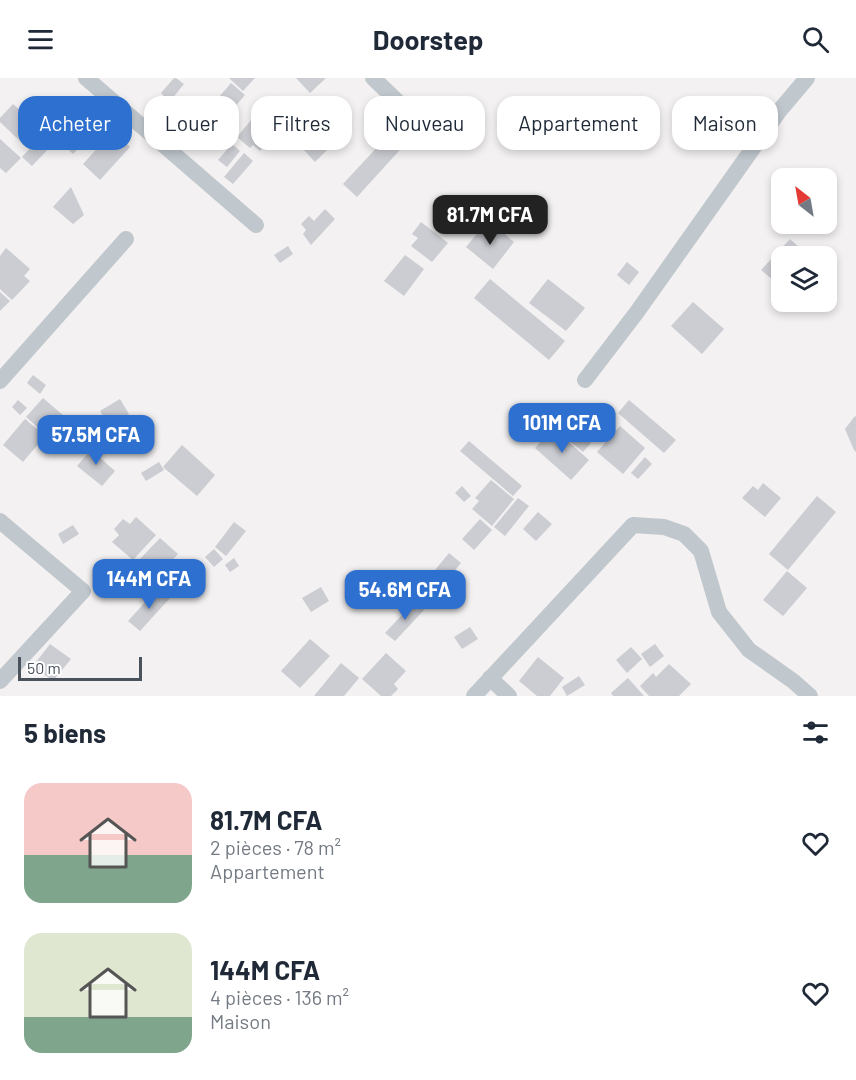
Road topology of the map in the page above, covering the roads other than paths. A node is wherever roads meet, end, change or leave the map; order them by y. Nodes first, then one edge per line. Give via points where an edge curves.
1 (86, 78) edge
2 (373, 78) edge
3 (807, 78) edge
4 (392, 96) edge
5 (255, 225) dead end
6 (126, 239) dead end
7 (585, 380) dead end
8 (0, 381) edge
9 (0, 521) edge
10 (490, 678) junction
11 (0, 681) edge
12 (474, 696) edge
13 (509, 696) edge
14 (810, 696) edge

1 - 5 street
2 - 4 street
3 - 7 street
6 - 8 street
9 - 11 street via 83,591
10 - 12 street
10 - 13 street
10 - 14 street via 633,525 656,525 684,534 701,551 719,612 749,650

